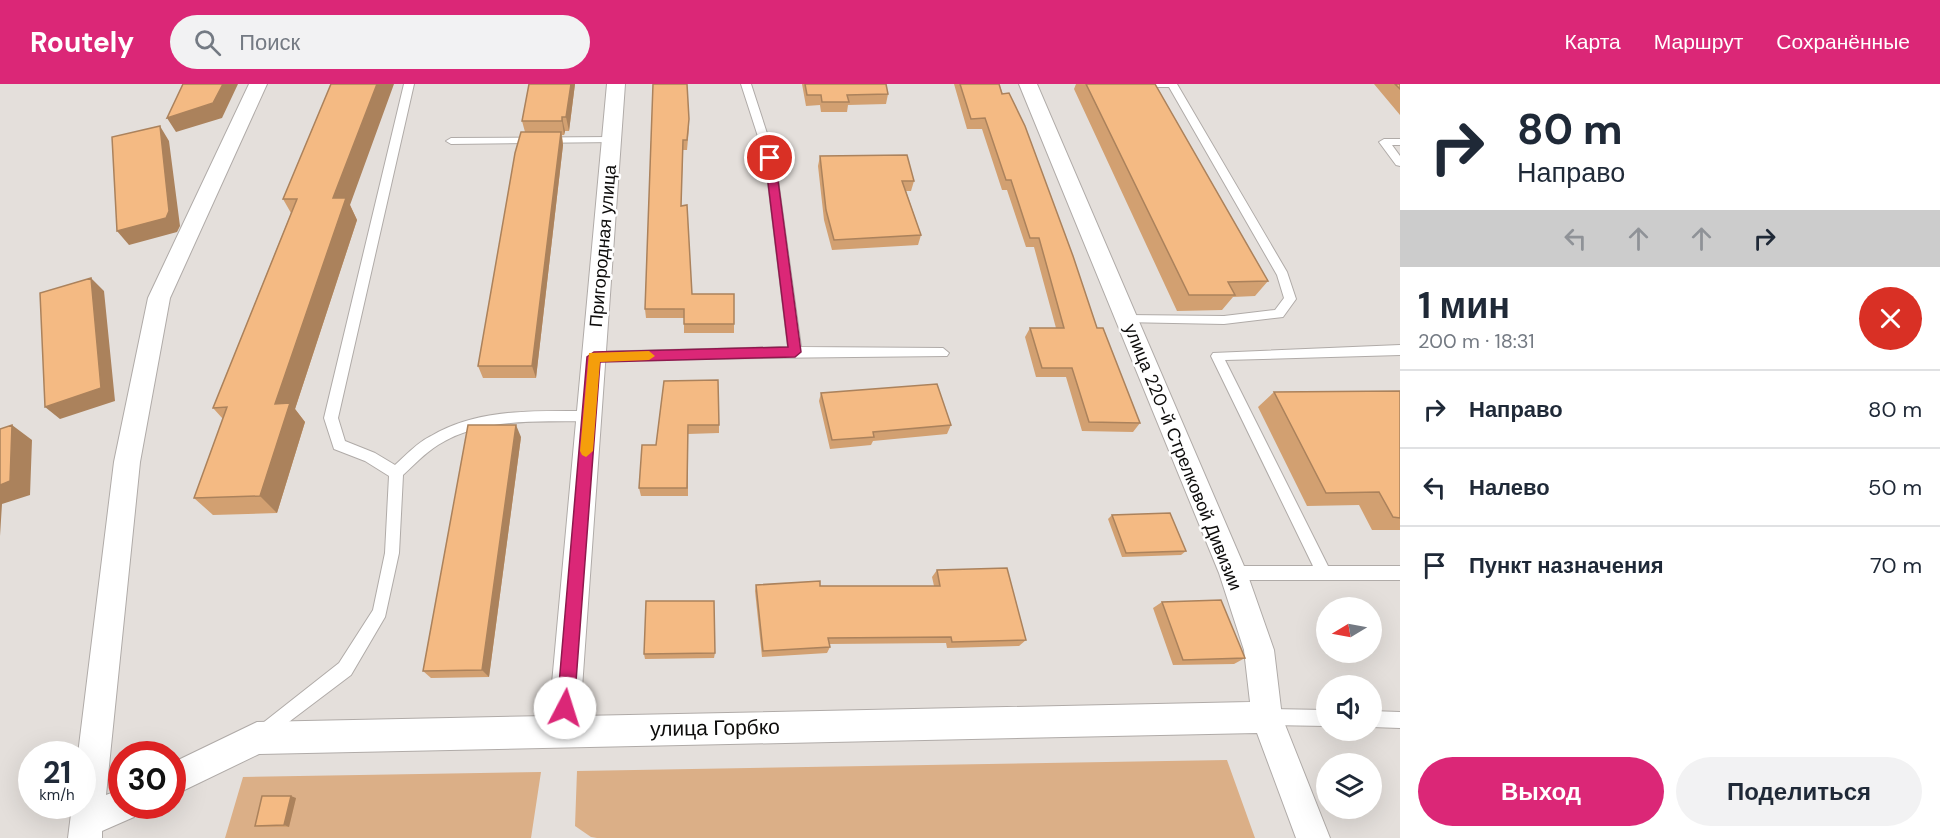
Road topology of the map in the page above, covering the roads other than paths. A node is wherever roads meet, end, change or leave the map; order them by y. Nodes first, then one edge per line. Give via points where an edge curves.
1 (258, 84) edge
2 (410, 84) edge
3 (616, 84) edge
4 (746, 84) edge
5 (1028, 84) edge
6 (1154, 84) edge
7 (1172, 84) edge
8 (451, 141) dead end
9 (611, 141) junction
10 (1400, 142) edge
11 (1400, 163) edge
12 (1126, 319) junction
13 (1400, 350) edge
14 (795, 352) junction
15 (943, 353) dead end
16 (594, 357) junction
17 (589, 416) junction
18 (396, 473) junction
19 (1233, 573) junction
20 (1324, 573) junction
21 (1400, 573) edge
22 (1267, 717) junction
23 (1316, 718) edge
24 (1382, 719) edge
25 (1400, 720) edge
26 (563, 731) junction
27 (257, 738) junction
28 (186, 773) edge
29 (108, 815) edge
30 (86, 830) edge
31 (1313, 838) edge

1 - 30 street via 159,298 127,462
2 - 18 lane via 331,418 339,445
3 - 9 street, Пригородная улица
4 - 14 lane via 770,158
5 - 12 street, улица 220-й Стрелковой Дивизии
6 - 7 lane
7 - 12 lane via 1283,274 1290,299 1279,314 1254,318
8 - 9 lane
9 - 16 street, Пригородная улица
10 - 11 lane via 1384,142
12 - 19 street, улица 220-й Стрелковой Дивизии
13 - 20 lane via 1216,356
14 - 15 lane
14 - 16 lane
16 - 17 street, Пригородная улица
17 - 18 lane via 478,423 435,440
17 - 26 street, Пригородная улица
18 - 27 lane via 392,553 380,612 345,669
19 - 20 lane
19 - 22 street, улица 220-й Стрелковой Дивизии via 1259,650
20 - 21 lane
22 - 23 lane
22 - 26 street, улица Горбко
22 - 31 street, улица 220-й Стрелковой Дивизии
24 - 25 lane
26 - 27 street, улица Горбко
27 - 28 street, улица Горбко
29 - 30 street

